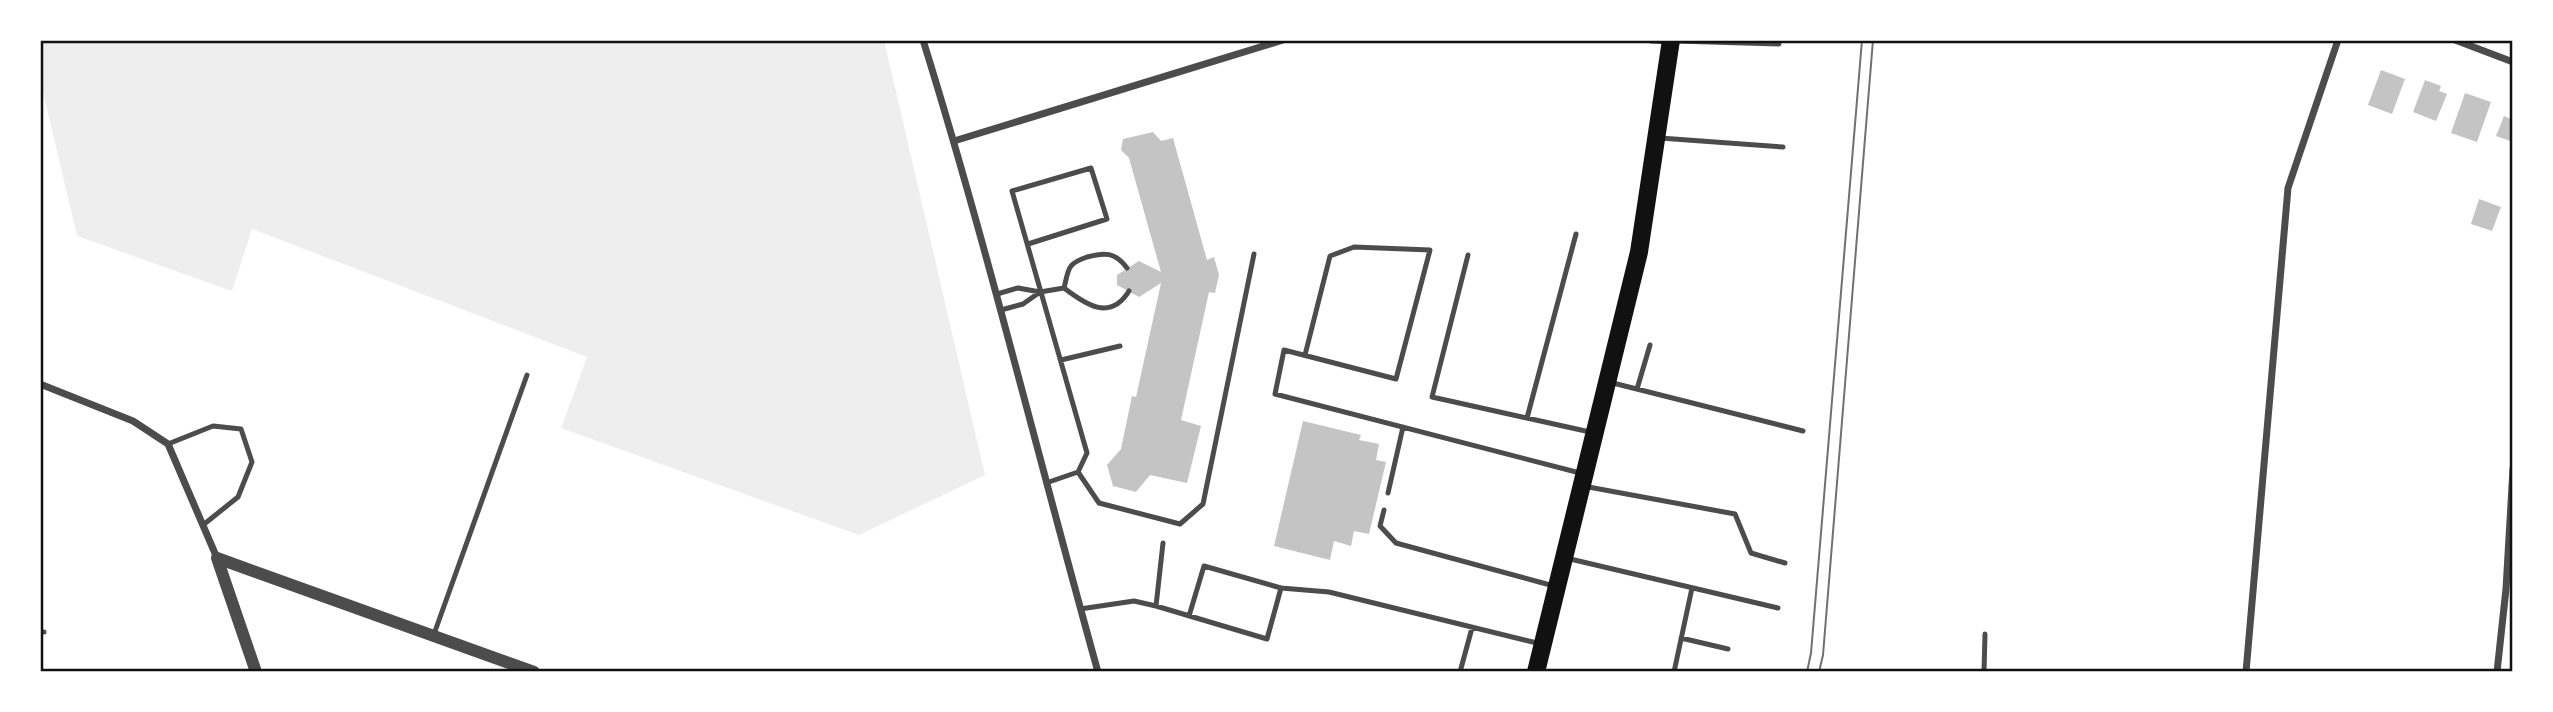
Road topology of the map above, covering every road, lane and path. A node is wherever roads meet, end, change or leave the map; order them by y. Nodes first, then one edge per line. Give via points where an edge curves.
1 (923, 40) edge
2 (1283, 40) edge
3 (1651, 40) edge
4 (2338, 40) edge
5 (2455, 40) edge
6 (1671, 41) edge
7 (1780, 44) dead end
8 (2513, 62) edge
9 (1657, 138) junction
10 (954, 141) junction
11 (1783, 147) dead end
12 (1576, 234) dead end
13 (1028, 244) junction
14 (1254, 254) dead end
15 (1468, 255) dead end
16 (1127, 268) dead end
17 (1064, 288) junction
18 (1129, 291) dead end
19 (1040, 292) junction
20 (997, 294) junction
21 (1001, 310) junction
22 (1120, 345) dead end
23 (1650, 345) dead end
24 (1305, 355) junction
25 (1061, 360) junction
26 (527, 375) dead end
27 (1606, 381) junction
28 (40, 384) edge
29 (1637, 389) junction
30 (1527, 418) junction
31 (1403, 427) junction
32 (1803, 431) dead end
33 (1594, 432) junction
34 (168, 444) junction
35 (2513, 469) edge
36 (1078, 472) junction
37 (1582, 480) junction
38 (1046, 483) junction
39 (1388, 493) dead end
40 (1384, 510) dead end
41 (202, 525) junction
42 (1163, 543) dead end
43 (1563, 557) junction
44 (217, 558) junction
45 (1785, 563) dead end
46 (1556, 586) junction
47 (1692, 587) junction
48 (1281, 588) junction
49 (2509, 591) edge
50 (1156, 606) junction
51 (1778, 608) dead end
52 (1080, 609) junction
53 (1189, 616) junction
54 (1472, 628) junction
55 (434, 634) junction
56 (1985, 634) dead end
57 (1681, 638) junction
58 (1543, 645) junction
59 (1728, 649) dead end
60 (256, 672) edge
61 (534, 672) edge
62 (1098, 672) edge
63 (1460, 672) edge
64 (1536, 672) edge
65 (1674, 672) edge
66 (1984, 672) edge
67 (2246, 672) edge
68 (2497, 672) edge

1 - 10 street
2 - 10 street
3 - 6 street
4 - 67 street via 2288,188
5 - 8 street
6 - 7 lane
6 - 9 main road
9 - 11 lane
9 - 27 main road via 1639,252
10 - 20 street
12 - 30 lane
13 - 13 lane via 1012,191 1091,168 1107,219
13 - 19 lane
14 - 36 lane via 1203,504 1180,524 1099,503
15 - 30 lane via 1432,397
16 - 17 lane via 1106,252 1094,255 1070,267
17 - 18 lane via 1101,309 1117,305
17 - 19 lane
19 - 20 lane via 1018,288
19 - 21 lane via 1023,304
19 - 25 lane
20 - 21 street
21 - 38 street
22 - 25 lane
23 - 29 lane
24 - 24 lane via 1396,379 1430,250 1354,247 1330,256
24 - 31 lane via 1284,350 1275,394
25 - 36 lane via 1087,453
26 - 55 lane
27 - 29 lane
27 - 33 main road
28 - 34 street via 133,421
29 - 32 lane
30 - 33 lane
31 - 37 lane
31 - 39 lane
33 - 37 main road
34 - 41 street
34 - 41 lane via 213,426 241,429 252,461 243,485 238,496
35 - 49 street
36 - 38 lane
37 - 43 main road
37 - 45 lane via 1735,514 1751,553
38 - 52 street
40 - 46 lane via 1380,526 1396,543
41 - 44 street
42 - 50 lane
43 - 46 main road
43 - 47 lane
44 - 55 street
44 - 60 street
46 - 58 main road
47 - 51 lane
47 - 57 lane
48 - 53 lane via 1204,566
48 - 53 lane via 1267,639
48 - 54 lane via 1329,592
49 - 68 street
50 - 52 lane via 1133,601
50 - 53 lane
52 - 62 street
54 - 58 lane
54 - 63 lane
55 - 61 street
56 - 66 lane
57 - 59 lane
57 - 65 lane
58 - 64 main road

